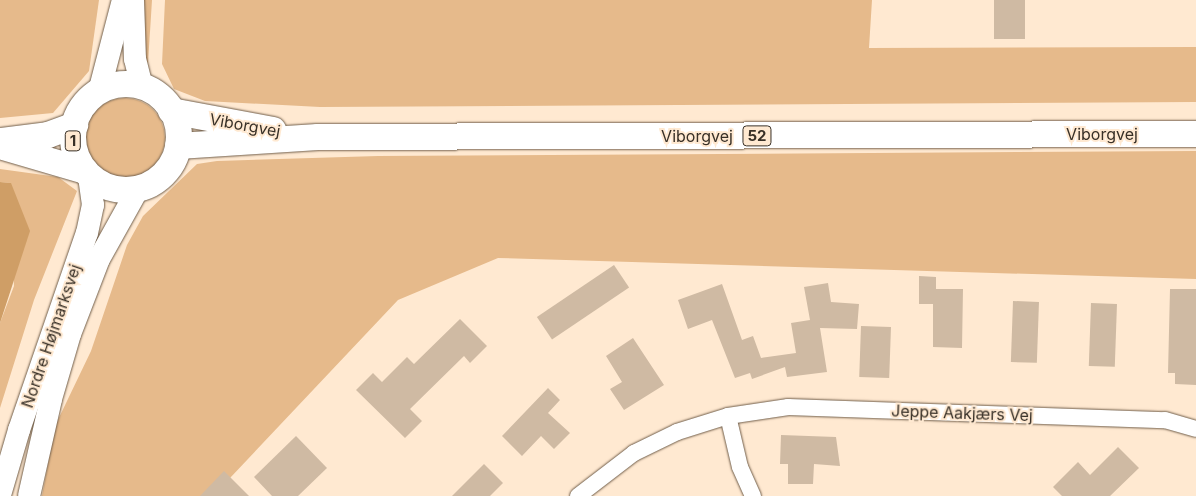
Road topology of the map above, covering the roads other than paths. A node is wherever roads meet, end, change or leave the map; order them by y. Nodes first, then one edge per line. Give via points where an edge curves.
1 (123, 0) edge
2 (133, 0) edge
3 (142, 87) junction
4 (99, 92) junction
5 (171, 110) junction
6 (74, 125) junction
7 (1196, 134) edge
8 (318, 137) junction
9 (0, 141) edge
10 (0, 146) edge
11 (178, 146) junction
12 (87, 173) junction
13 (138, 189) junction
14 (728, 416) junction
15 (1196, 429) edge
16 (0, 494) edge
17 (29, 496) edge
18 (578, 496) edge
19 (753, 496) edge

1 - 4 street, 1
2 - 3 street via 135,59
3 - 4 main road via 113,86
3 - 5 main road via 159,96
4 - 6 main road, 1 via 85,104
5 - 8 main road, Viborgvej
5 - 11 main road via 176,122
6 - 9 main road, 1 via 48,135
6 - 12 main road, 1 via 76,154
7 - 8 main road, Viborgvej / 52
8 - 11 main road, Viborgvej
10 - 12 main road, 1
11 - 13 main road via 166,172
12 - 13 main road, 1 via 112,188
12 - 16 street, Nordre Højmarksvej / 1 via 93,206 87,233
13 - 17 street, Nordre Højmarksvej via 99,259 70,334
14 - 15 street, Jeppe Aakjærs Vej via 788,407 1165,420
14 - 18 street, Jeppe Aakjærs Vej via 676,432 634,453
14 - 19 street via 740,467

